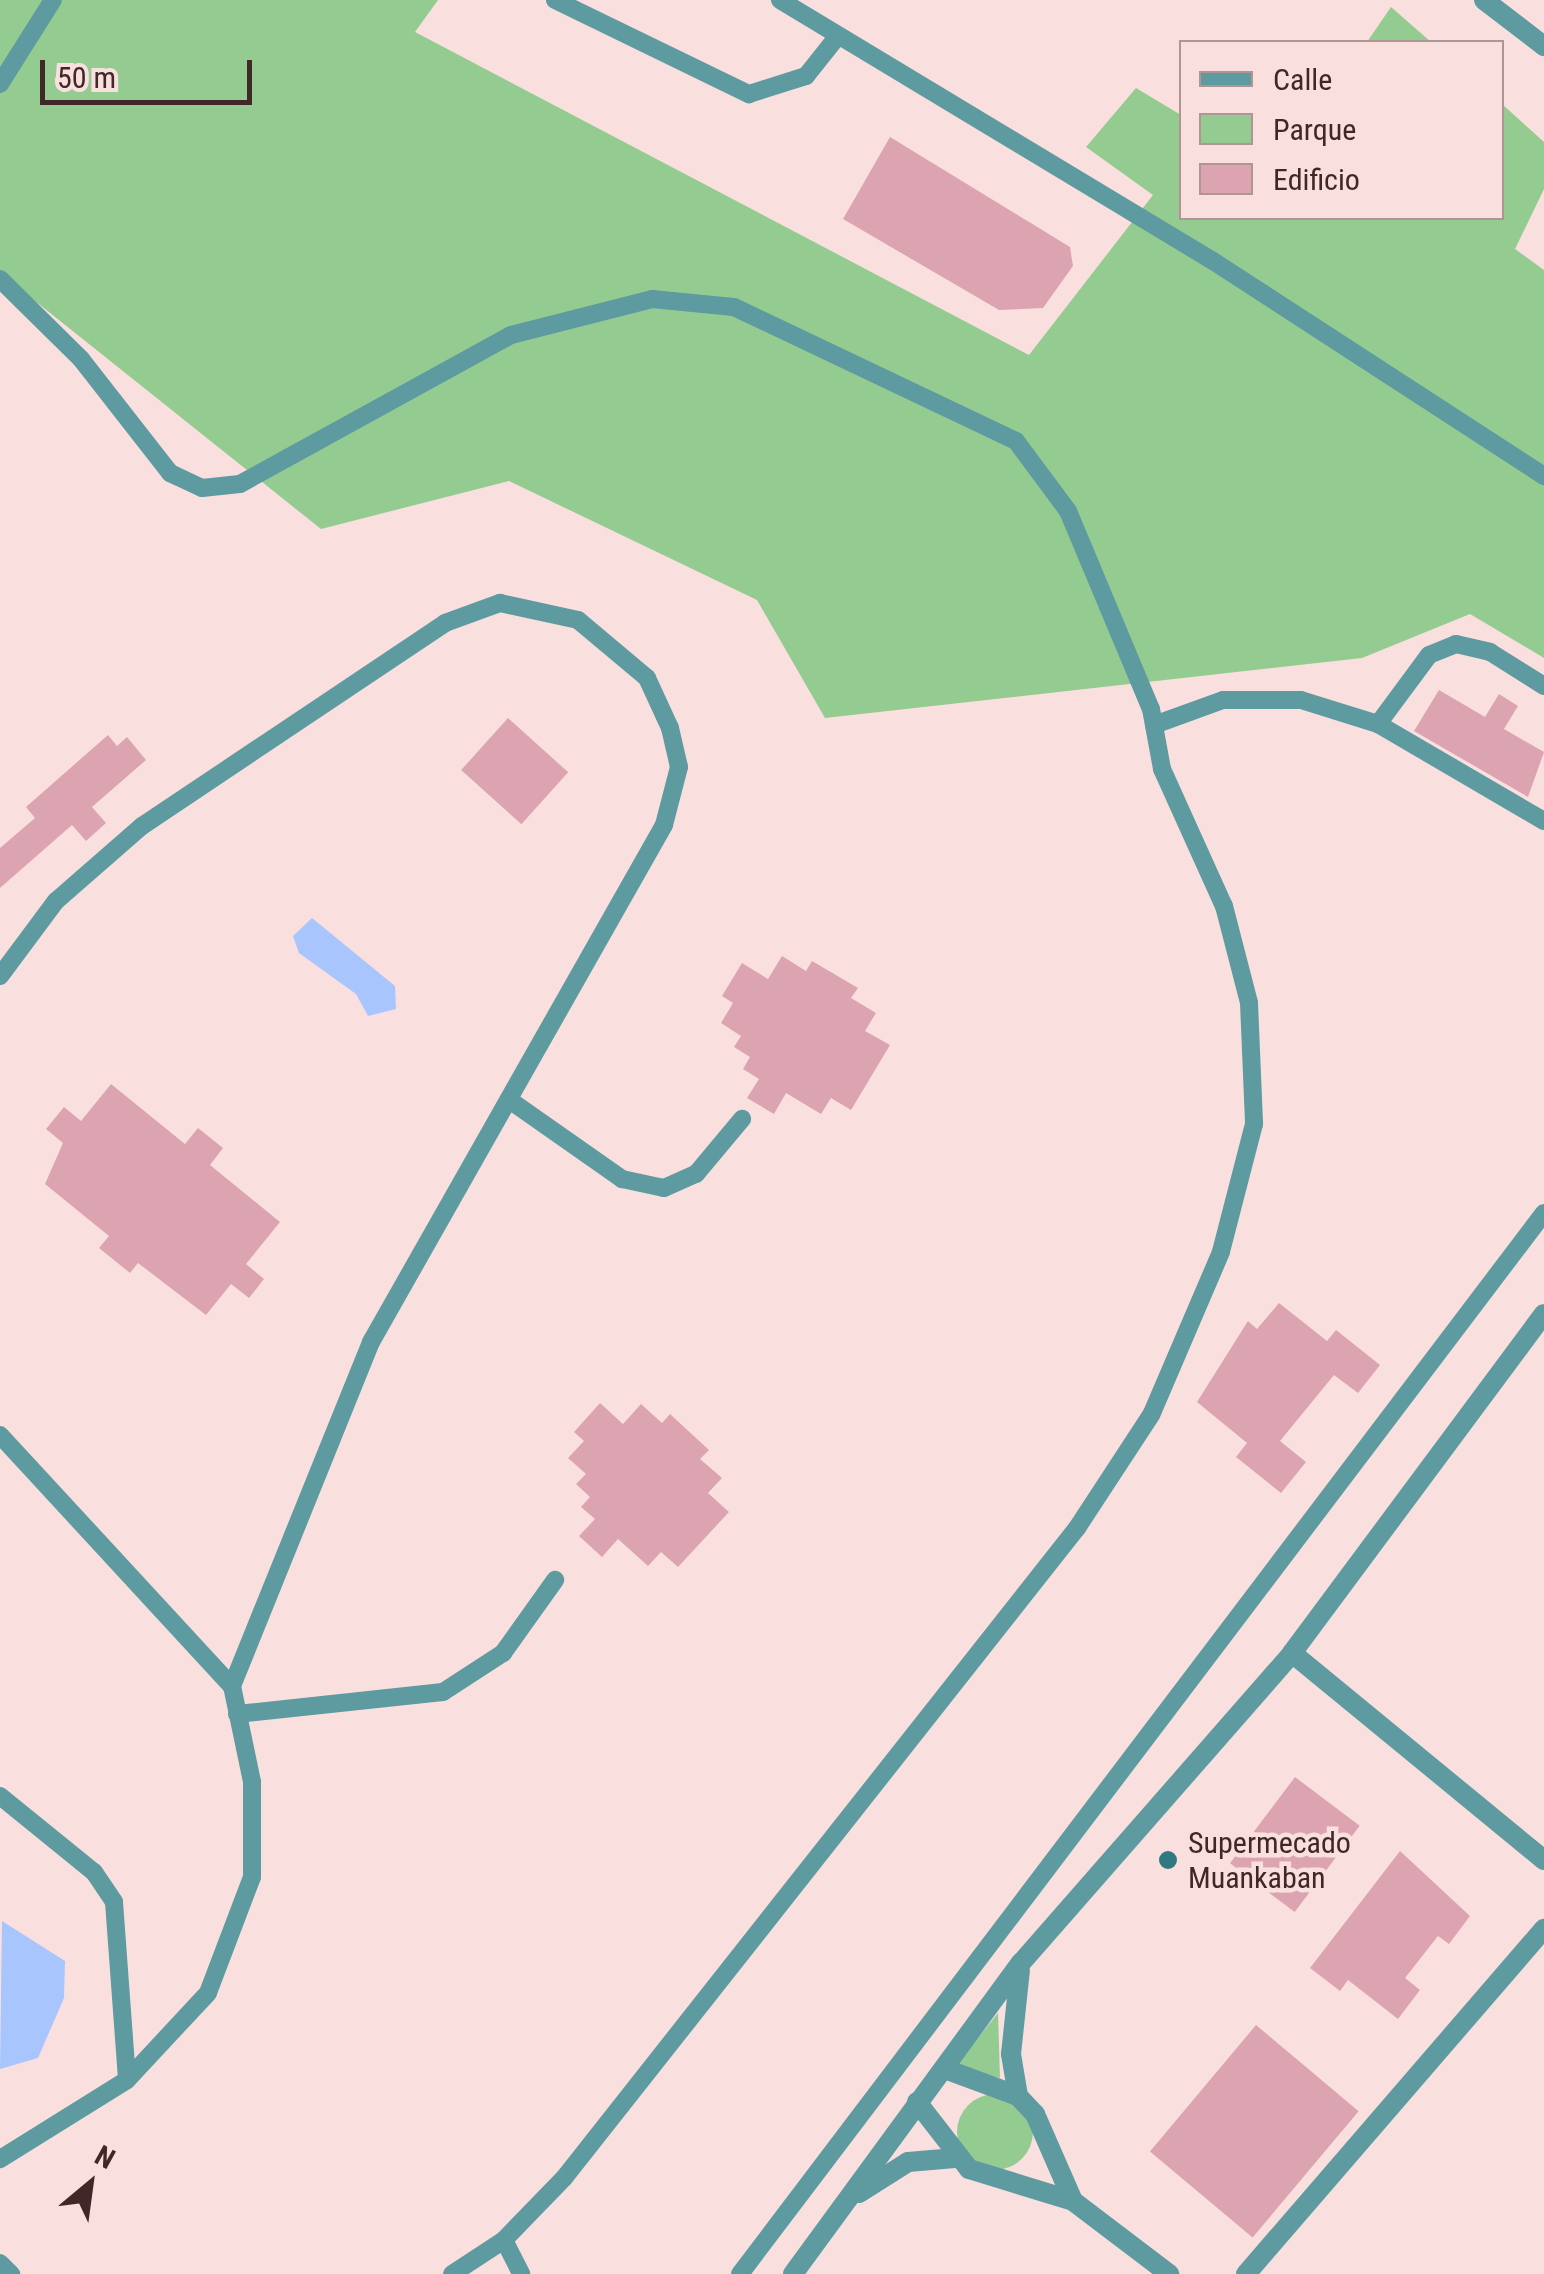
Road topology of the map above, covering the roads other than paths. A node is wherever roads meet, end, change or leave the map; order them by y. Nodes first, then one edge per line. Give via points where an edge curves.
1 (53, 0) edge
2 (555, 0) edge
3 (780, 0) edge
4 (1484, 0) edge
5 (837, 37) junction
6 (1544, 46) edge
7 (0, 84) edge
8 (0, 279) edge
9 (1544, 476) edge
10 (1544, 686) edge
11 (1378, 724) junction
12 (1154, 726) junction
13 (1544, 821) edge
14 (0, 976) edge
15 (511, 1100) junction
16 (742, 1120) dead end
17 (1544, 1212) edge
18 (1544, 1314) edge
19 (0, 1435) edge
20 (554, 1580) dead end
21 (1292, 1653) junction
22 (232, 1686) junction
23 (237, 1714) junction
24 (0, 1796) edge
25 (1544, 1860) edge
26 (1544, 1929) edge
27 (1021, 1963) junction
28 (944, 2069) junction
29 (127, 2080) junction
30 (1018, 2096) junction
31 (917, 2102) junction
32 (955, 2158) junction
33 (0, 2160) edge
34 (1073, 2202) junction
35 (845, 2203) junction
36 (504, 2240) junction
37 (0, 2264) edge
38 (11, 2274) edge
39 (452, 2274) edge
40 (521, 2274) edge
41 (740, 2274) edge
42 (792, 2274) edge
43 (1169, 2274) edge
44 (1246, 2274) edge

1 - 7 lane
2 - 5 lane via 749,94 806,76
3 - 5 lane
4 - 6 street
5 - 9 lane via 1213,261
8 - 12 lane via 80,359 170,473 202,488 240,484 510,335 652,298 734,306 1016,441 1068,511
10 - 11 lane via 1490,652 1456,644 1429,656
11 - 12 lane via 1302,700 1222,700
11 - 13 lane
12 - 36 lane via 1186,832 1224,906 1250,1003 1254,1124 1178,1364 1078,1528 722,1982
14 - 15 lane via 56,901 142,826 273,735 445,623 500,603 536,608 578,620 620,648 647,678 679,767 664,825
15 - 16 lane via 622,1180 664,1188 696,1174
15 - 22 lane via 371,1342
17 - 41 lane
18 - 21 street
19 - 22 lane
20 - 23 lane via 503,1654 443,1692
21 - 25 street
21 - 27 street
22 - 23 lane
23 - 29 lane via 252,1782 252,1877 236,1933 208,1992
24 - 29 lane via 94,1872 114,1902
26 - 44 street
27 - 28 street
27 - 30 street via 1011,2054
28 - 30 street
28 - 31 street
29 - 33 lane
30 - 34 street via 1058,2151
31 - 32 street
31 - 35 street
32 - 34 street via 999,2186
32 - 35 street via 890,2169
34 - 43 street
35 - 42 street
36 - 39 lane
36 - 40 lane
37 - 38 lane

